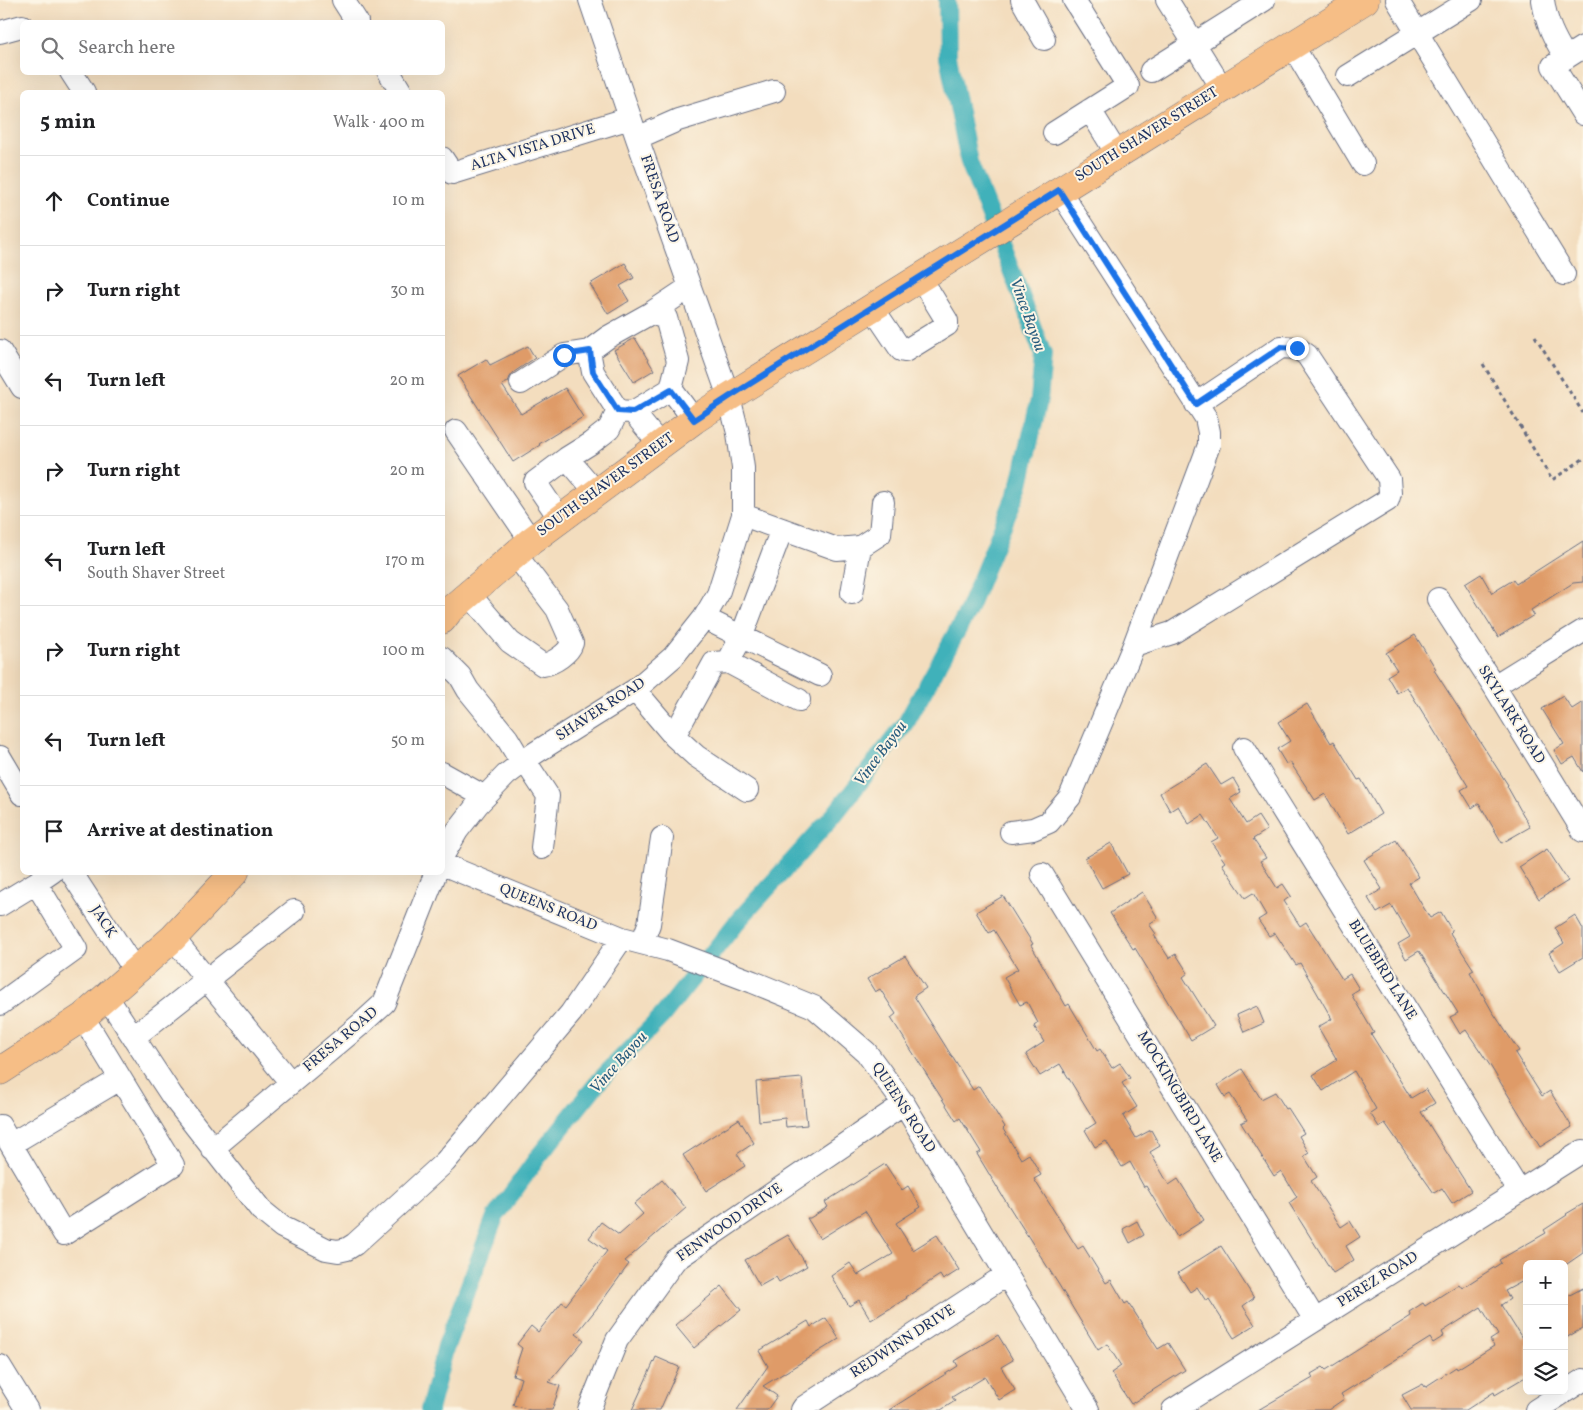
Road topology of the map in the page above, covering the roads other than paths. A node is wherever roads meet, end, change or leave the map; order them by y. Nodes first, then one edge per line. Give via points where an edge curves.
1 (343, 0) edge
2 (590, 0) edge
3 (1022, 0) edge
4 (1074, 0) edge
5 (1167, 0) edge
6 (1264, 0) edge
7 (1365, 0) edge
8 (1397, 0) edge
9 (1472, 0) edge
10 (1543, 0) edge
11 (357, 20) edge
12 (20, 27) edge
13 (0, 32) edge
14 (1417, 34) junction
15 (1044, 39) dead end
16 (1194, 43) junction
17 (1292, 45) junction
18 (1574, 52) edge
19 (1151, 71) dead end
20 (73, 75) edge
21 (391, 75) edge
22 (1348, 76) dead end
23 (1222, 88) junction
24 (83, 90) edge
25 (401, 90) edge
26 (774, 91) dead end
27 (1090, 110) junction
28 (1583, 112) edge
29 (634, 128) junction
30 (1054, 133) dead end
31 (1117, 154) junction
32 (445, 162) edge
33 (1363, 164) dead end
34 (1059, 190) junction
35 (1564, 274) dead end
36 (920, 277) junction
37 (690, 287) junction
38 (872, 307) junction
39 (651, 313) junction
40 (0, 351) edge
41 (590, 351) junction
42 (521, 383) dead end
43 (20, 384) edge
44 (671, 390) junction
45 (729, 397) junction
46 (1196, 404) junction
47 (625, 411) junction
48 (694, 420) junction
49 (456, 432) dead end
50 (660, 445) junction
51 (567, 458) junction
52 (596, 492) junction
53 (884, 502) dead end
54 (743, 515) junction
55 (560, 519) junction
56 (782, 529) junction
57 (860, 547) junction
58 (523, 548) junction
59 (469, 594) junction
60 (852, 594) dead end
61 (1438, 599) dead end
62 (445, 616) edge
63 (704, 618) junction
64 (1583, 631) edge
65 (741, 638) junction
66 (1134, 645) junction
67 (682, 646) junction
68 (445, 661) edge
69 (719, 666) junction
70 (820, 675) dead end
71 (1494, 686) junction
72 (635, 690) junction
73 (799, 700) dead end
74 (674, 736) junction
75 (1244, 748) dead end
76 (523, 762) junction
77 (3, 770) edge
78 (445, 776) edge
79 (747, 790) dead end
80 (20, 791) edge
81 (485, 797) junction
82 (1012, 832) dead end
83 (1583, 832) edge
84 (662, 838) dead end
85 (542, 848) dead end
86 (445, 852) edge
87 (445, 865) edge
88 (1042, 874) dead end
89 (73, 875) edge
90 (232, 875) edge
91 (435, 875) edge
92 (44, 878) edge
93 (0, 905) edge
94 (294, 911) dead end
95 (108, 929) junction
96 (173, 938) junction
97 (632, 941) junction
98 (76, 949) junction
99 (136, 972) junction
100 (206, 980) junction
101 (107, 997) junction
102 (0, 1004) edge
103 (83, 1017) junction
104 (134, 1037) junction
105 (0, 1070) edge
106 (120, 1079) junction
107 (291, 1083) junction
108 (904, 1104) junction
109 (5, 1135) edge
110 (212, 1149) junction
111 (1583, 1151) edge
112 (1519, 1191) junction
113 (1006, 1275) junction
114 (1315, 1320) junction
115 (0, 1366) edge
116 (1583, 1380) edge
117 (27, 1410) edge
118 (588, 1410) edge
119 (802, 1410) edge
120 (1088, 1410) edge
121 (1173, 1410) edge
122 (1536, 1410) edge

1 - 11 street
2 - 29 street, FRESA ROAD
3 - 15 street
4 - 27 street via 1128,86
5 - 16 street
6 - 16 street
7 - 17 main road, SOUTH SHAVER STREET
8 - 14 street
9 - 14 street
10 - 18 street via 1553,36
12 - 13 street
14 - 22 street
14 - 35 street
16 - 19 street
16 - 23 street
17 - 23 main road, SOUTH SHAVER STREET
17 - 33 street
18 - 28 street via 1553,66
20 - 24 street
21 - 25 street
23 - 31 main road, SOUTH SHAVER STREET
26 - 29 street via 678,120
27 - 30 street
27 - 31 street
29 - 32 street, ALTA VISTA DRIVE via 452,173
29 - 37 street, FRESA ROAD
31 - 34 main road, SOUTH SHAVER STREET
34 - 36 main road, SOUTH SHAVER STREET
34 - 46 street
36 - 38 main road, SOUTH SHAVER STREET
36 - 38 street via 947,325 901,350
37 - 39 street
37 - 45 street, FRESA ROAD
38 - 45 main road, SOUTH SHAVER STREET
39 - 41 street
39 - 44 street via 666,318 678,361
40 - 43 street
41 - 42 street via 564,355
41 - 47 street via 593,372
44 - 47 street
44 - 48 street
45 - 48 main road, SOUTH SHAVER STREET
45 - 54 street, SHAVER ROAD via 743,468
46 - 66 street via 1206,418 1209,445
46 - 66 street via 1281,347 1297,348 1307,355 1389,479 1390,493 1388,500 1172,633
47 - 50 street
47 - 51 street via 609,429
48 - 50 main road, SOUTH SHAVER STREET
49 - 58 street
50 - 52 main road, SOUTH SHAVER STREET
51 - 52 street
51 - 55 street via 535,482
52 - 55 main road, SOUTH SHAVER STREET
53 - 57 street via 880,534
54 - 56 street
54 - 63 street, SHAVER ROAD via 718,594
55 - 58 main road, SOUTH SHAVER STREET
56 - 57 street via 838,548
56 - 65 street
57 - 60 street
58 - 59 main road, SOUTH SHAVER STREET
58 - 59 street via 557,609 572,643 570,650 543,665 510,642
59 - 62 main road, SOUTH SHAVER STREET
61 - 71 street, SKYLARK ROAD
63 - 65 street
63 - 67 street, SHAVER ROAD
64 - 71 street
65 - 69 street
65 - 70 street
66 - 82 street via 1070,797 1049,822 1033,829
67 - 69 street
67 - 72 street, SHAVER ROAD via 674,657
68 - 76 street via 460,676
69 - 73 street
69 - 74 street
71 - 83 street, SKYLARK ROAD
72 - 74 street
72 - 76 street, SHAVER ROAD
74 - 79 street via 696,756
75 - 112 street, BLUEBIRD LANE
76 - 81 street, SHAVER ROAD
76 - 85 street via 548,796
77 - 80 street
78 - 81 street
81 - 86 street, SHAVER ROAD via 457,831
84 - 97 street via 649,924
87 - 97 street, QUEENS ROAD
88 - 114 street, MOCKINGBIRD LANE
89 - 95 street, JACK
90 - 96 main road
91 - 107 street, FRESA ROAD via 384,1003
92 - 93 street
92 - 98 street
94 - 100 street
95 - 98 street
95 - 99 street, JACK
96 - 99 main road
96 - 100 street
97 - 108 street, QUEENS ROAD via 668,950 814,1007 866,1052
97 - 110 street via 445,1162 347,1249 326,1249 282,1227 261,1210
98 - 102 street
99 - 101 main road
100 - 104 street
100 - 107 street
101 - 103 main road
101 - 104 street
103 - 105 main road
103 - 106 street
104 - 110 street via 172,1096
106 - 109 street
106 - 109 street via 173,1165 64,1234
107 - 110 street, FRESA ROAD
108 - 113 street, QUEENS ROAD
108 - 118 street, FENWOOD DRIVE via 675,1260 617,1340
111 - 112 street, PEREZ ROAD
112 - 114 street, PEREZ ROAD
113 - 119 street, REDWINN DRIVE
113 - 120 street, QUEENS ROAD
114 - 121 street, PEREZ ROAD
115 - 117 street
116 - 122 street

